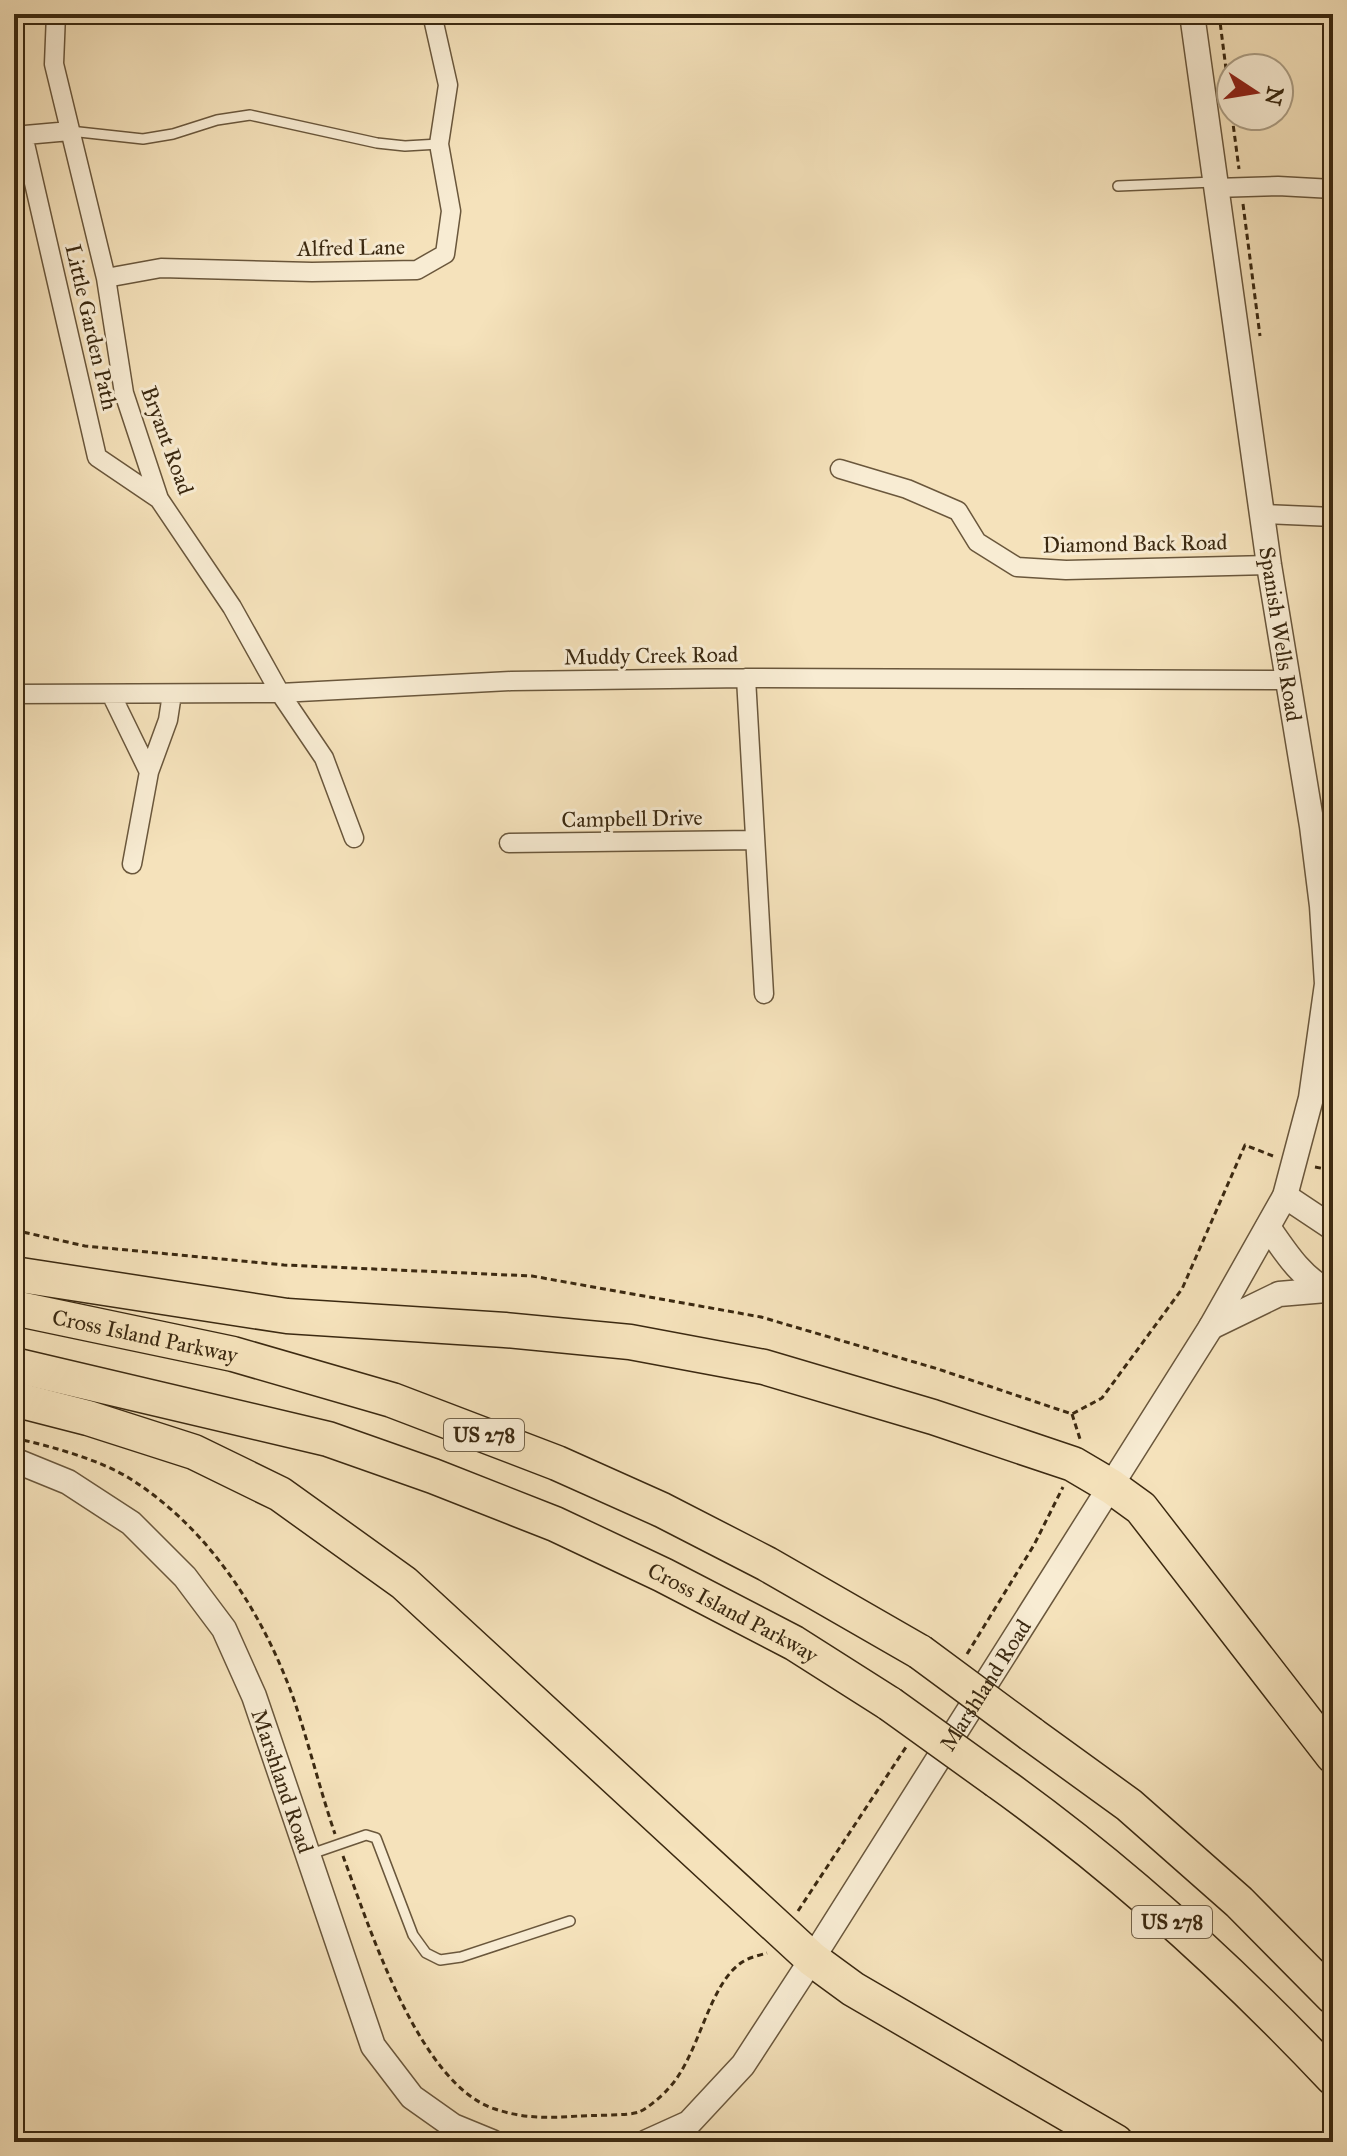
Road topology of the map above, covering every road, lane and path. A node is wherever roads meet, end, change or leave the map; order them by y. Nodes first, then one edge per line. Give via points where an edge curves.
1 (56, 14) edge
2 (432, 14) edge
3 (1192, 14) edge
4 (1219, 14) edge
5 (1224, 52) edge
6 (70, 131) junction
7 (18, 135) edge
8 (439, 144) junction
9 (1214, 185) junction
10 (1118, 186) dead end
11 (1333, 189) edge
12 (106, 278) junction
13 (840, 469) dead end
14 (159, 499) junction
15 (1262, 514) junction
16 (1333, 517) edge
17 (1269, 565) junction
18 (746, 678) junction
19 (1289, 680) junction
20 (280, 693) junction
21 (14, 694) edge
22 (111, 694) junction
23 (172, 694) junction
24 (149, 772) junction
25 (1323, 823) edge
26 (354, 838) dead end
27 (755, 840) junction
28 (509, 843) dead end
29 (132, 864) dead end
30 (1330, 985) edge
31 (764, 994) dead end
32 (1333, 1096) edge
33 (1294, 1164) junction
34 (1332, 1172) edge
35 (1285, 1196) junction
36 (1268, 1227) junction
37 (1333, 1228) edge
38 (14, 1230) edge
39 (14, 1274) edge
40 (1329, 1292) edge
41 (14, 1308) edge
42 (1211, 1327) junction
43 (14, 1365) edge
44 (14, 1399) edge
45 (1072, 1414) junction
46 (14, 1438) edge
47 (14, 1460) edge
48 (1073, 1464) junction
49 (1112, 1487) junction
50 (960, 1664) dead end
51 (911, 1740) dead end
52 (1333, 1756) edge
53 (339, 1845) junction
54 (308, 1855) junction
55 (570, 1921) dead end
56 (783, 1932) junction
57 (812, 1959) junction
58 (1333, 1997) edge
59 (1333, 2078) edge
60 (482, 2140) edge
61 (647, 2142) edge
62 (1116, 2142) edge

1 - 6 street, Bryant Road via 54,64
2 - 8 street, Alfred Lane via 448,85
3 - 9 street, Spanish Wells Road
4 - 5 path
6 - 7 street
6 - 8 lane via 143,139 250,115 377,143
6 - 12 street, Bryant Road
7 - 14 street, Little Garden Path via 97,457
8 - 12 street, Alfred Lane via 451,211 445,254 417,270 161,268
9 - 10 lane
9 - 11 street
9 - 15 street, Spanish Wells Road
12 - 14 street, Bryant Road via 124,393
13 - 17 street, Diamond Back Road via 958,511 977,542 1017,567
14 - 20 street, Bryant Road via 232,607
15 - 16 street
15 - 17 street, Spanish Wells Road
17 - 19 street, Spanish Wells Road
18 - 19 street, Muddy Creek Road
18 - 20 street, Muddy Creek Road via 511,681
18 - 27 street
19 - 25 street, Spanish Wells Road
20 - 23 street, Muddy Creek Road
20 - 26 street, Bryant Road via 324,758
21 - 22 street, Muddy Creek Road
22 - 23 street, Muddy Creek Road
22 - 24 street
23 - 24 street
24 - 29 street
25 - 30 street, Spanish Wells Road via 1322,906
27 - 28 street, Campbell Drive
27 - 31 street
30 - 33 street, Spanish Wells Road
32 - 34 path
33 - 34 path
33 - 35 street, Spanish Wells Road
33 - 45 path via 1245,1145 1182,1289 1102,1398
35 - 36 street, Marshland Road
35 - 37 street
36 - 40 street via 1295,1265
36 - 42 street, Marshland Road
38 - 45 path via 85,1246 284,1265 532,1276 761,1317
39 - 48 highway via 287,1316 630,1342 764,1367
40 - 42 street via 1279,1294
41 - 58 highway, Cross Island Parkway / US 278, bridge via 233,1354 392,1400 543,1457 741,1550 920,1652 1129,1805 1239,1902
42 - 49 street, Marshland Road
43 - 59 highway, Cross Island Parkway / US 278, bridge via 328,1439 433,1476 555,1524 794,1643 890,1704 1131,1883
44 - 56 highway via 194,1452 280,1494 404,1583
45 - 48 path via 1081,1443
46 - 53 path via 127,1477 207,1544 247,1601 293,1697
47 - 54 street, Marshland Road via 68,1482 131,1523 185,1577 224,1629 254,1696
48 - 49 highway
48 - 50 path via 1034,1545
49 - 52 highway via 1141,1508
49 - 57 street, Marshland Road
51 - 56 path
53 - 54 lane
53 - 55 lane via 366,1835 376,1838 413,1935 426,1953 440,1960
53 - 56 path via 371,1938 429,2053 462,2089 492,2109 535,2118 640,2112 668,2090 688,2064 728,1977 744,1961 768,1952
54 - 60 street, Marshland Road via 373,2046 412,2097
56 - 57 highway
57 - 61 street, Marshland Road via 743,2065 689,2123
57 - 62 highway via 853,1989

